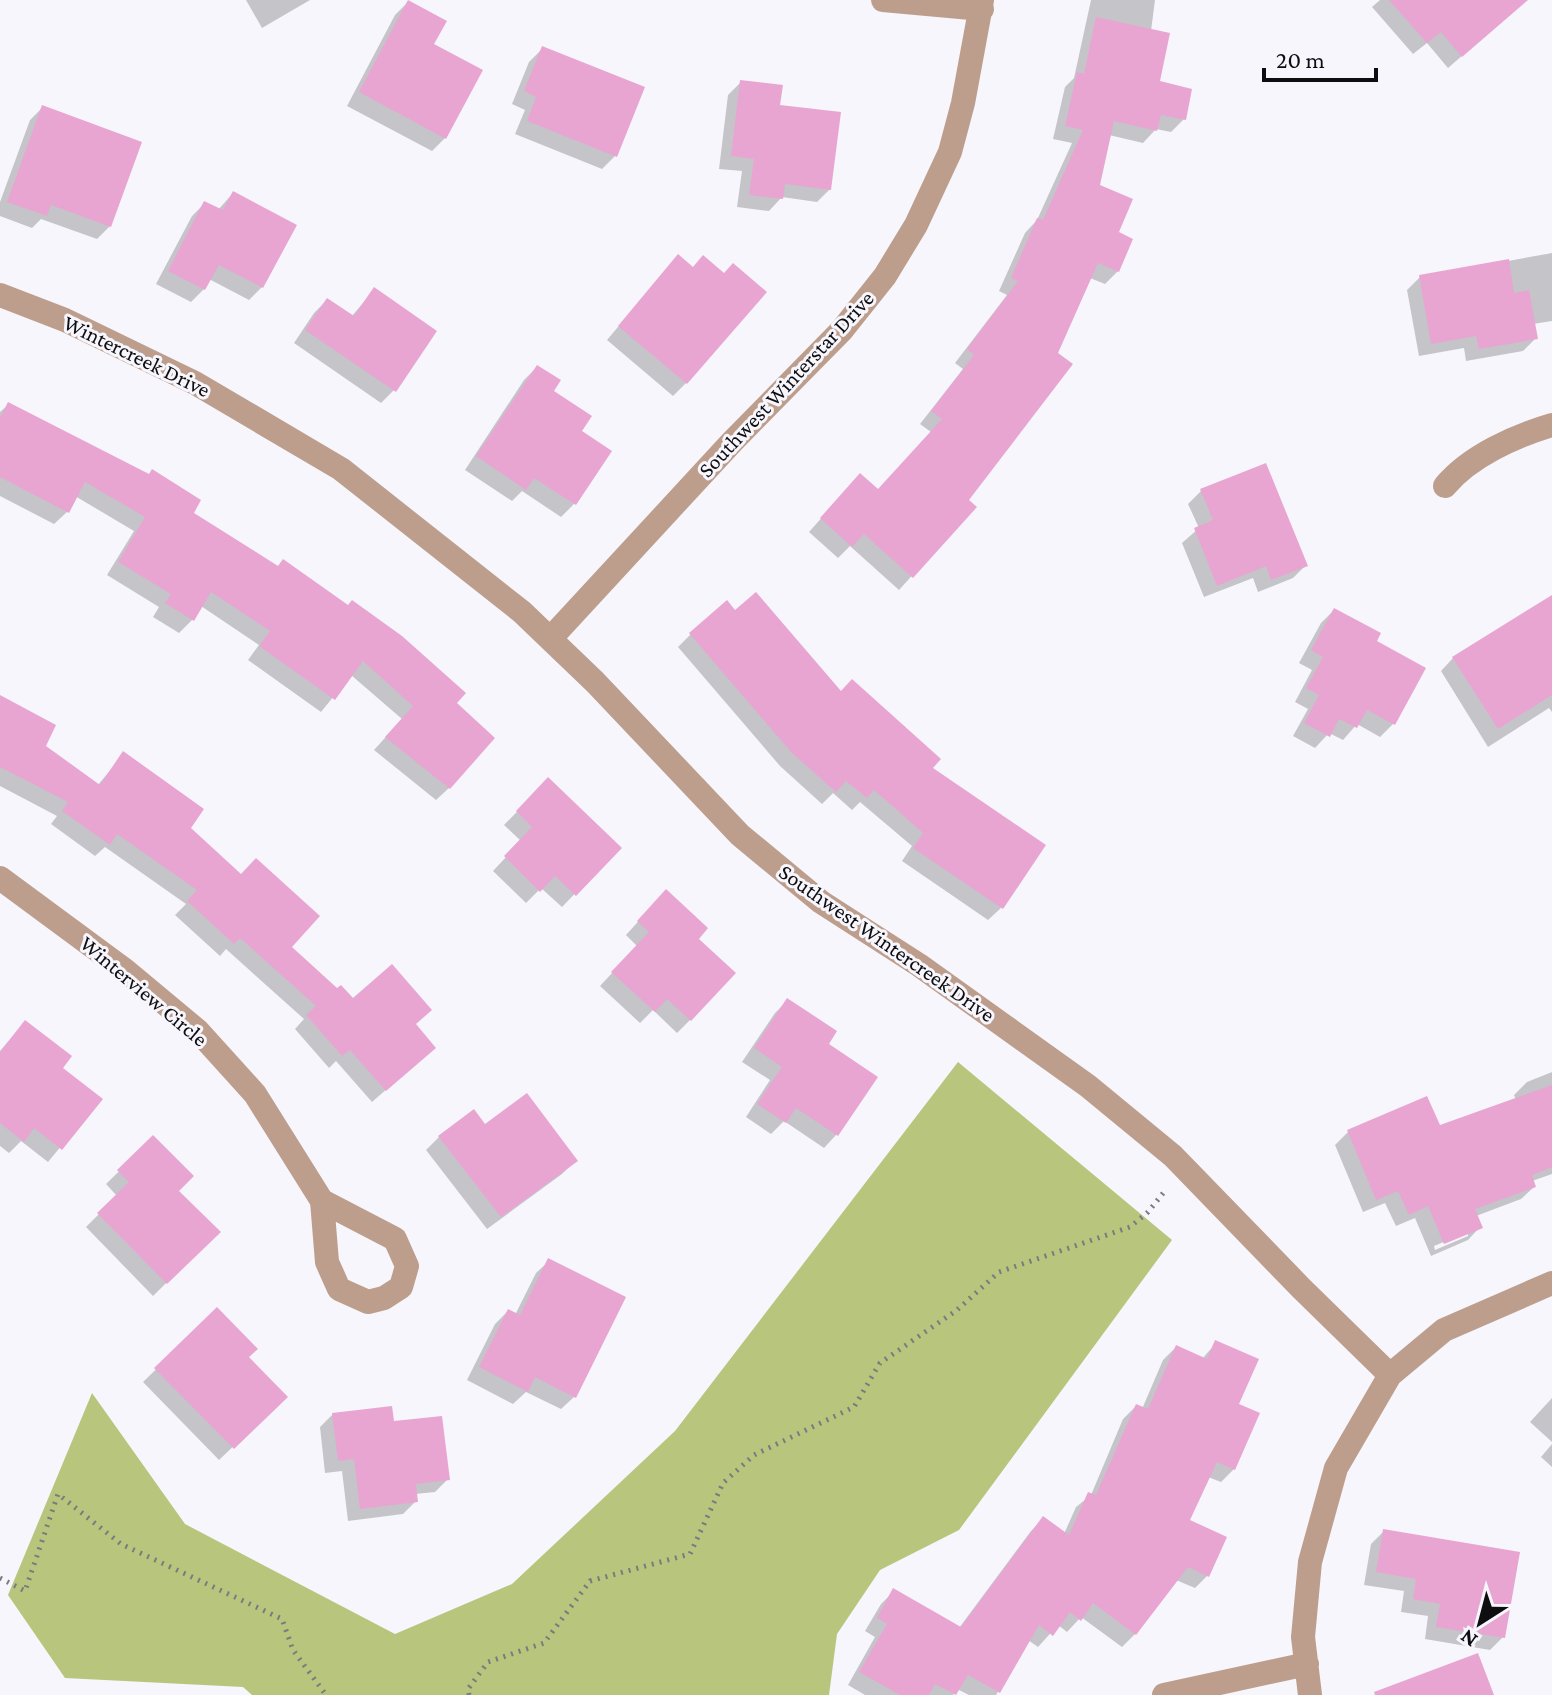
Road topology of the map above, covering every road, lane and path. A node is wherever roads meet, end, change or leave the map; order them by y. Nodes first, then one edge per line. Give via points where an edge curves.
1 (883, 0) edge
2 (982, 5) edge
3 (0, 295) edge
4 (1552, 425) edge
5 (269, 426) joint
6 (1445, 486) dead end
7 (550, 639) junction
8 (0, 878) edge
9 (1184, 1168) junction
10 (322, 1201) dead end
11 (1552, 1283) edge
12 (1390, 1375) junction
13 (0, 1578) edge
14 (1307, 1664) junction
15 (326, 1695) edge
16 (469, 1695) edge
17 (1164, 1695) edge
18 (1310, 1695) edge

1 - 2 street
2 - 7 street, Southwest Winterstar Drive via 950,152 885,276 842,330
3 - 5 street, Wintercreek Drive via 182,376
4 - 6 street via 1506,442 1456,473
5 - 7 street, Southwest Wintercreek Drive via 341,469
7 - 9 street, Southwest Wintercreek Drive via 740,835 821,902 1088,1086
8 - 10 street, Winterview Circle via 198,1031 255,1094
9 - 12 street, Southwest Wintercreek Drive
9 - 16 path via 1130,1227 999,1272 957,1310 880,1363 854,1407 754,1455 723,1483 690,1554 590,1581 544,1643 488,1662
11 - 12 street via 1444,1330
12 - 14 street via 1336,1468 1310,1562 1303,1637
13 - 15 path via 25,1591 58,1494 121,1544 282,1619 293,1650
14 - 17 street
14 - 18 street

